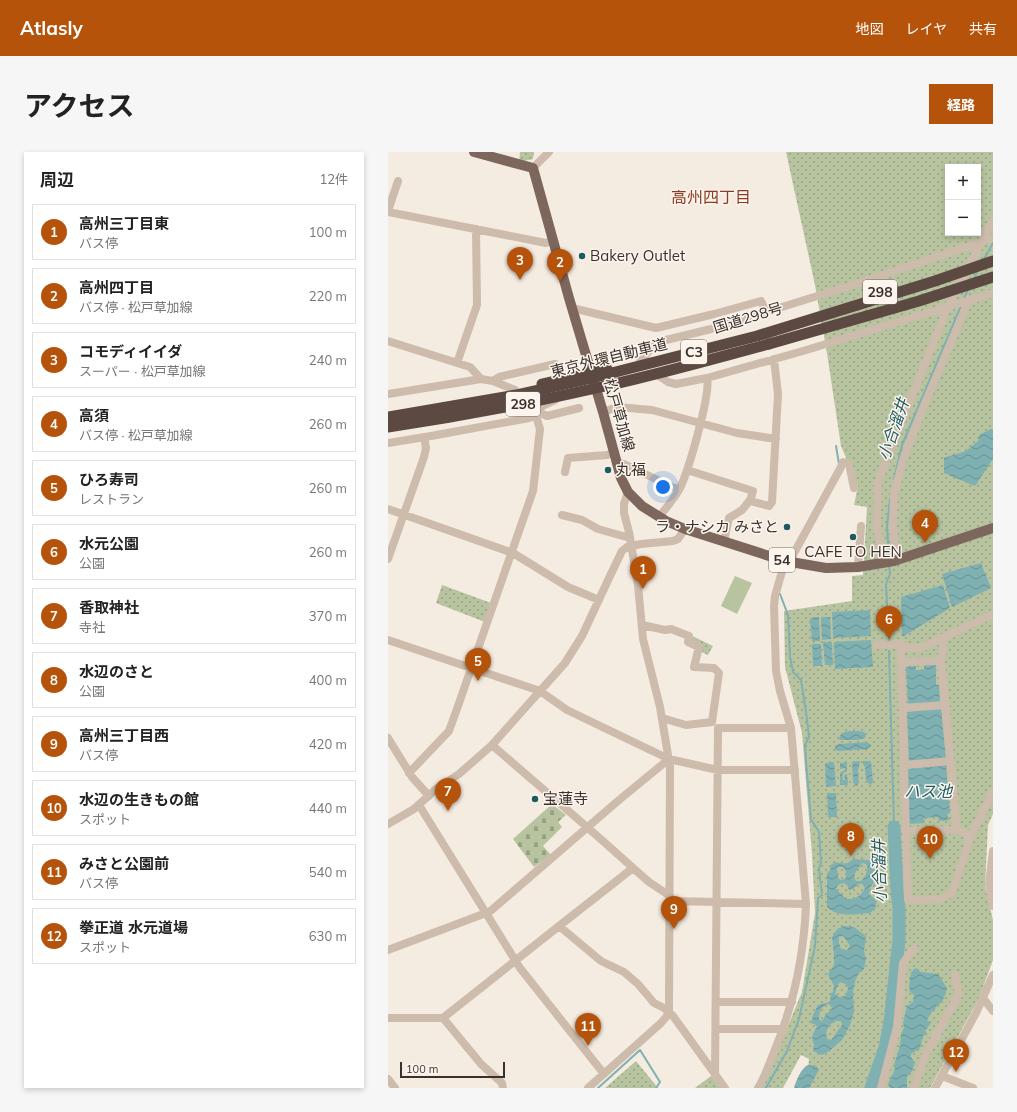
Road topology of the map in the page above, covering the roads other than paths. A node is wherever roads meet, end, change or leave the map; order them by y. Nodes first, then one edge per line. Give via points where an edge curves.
1 (474, 152) edge
2 (549, 152) edge
3 (532, 168) junction
4 (398, 181) dead end
5 (388, 212) edge
6 (993, 220) edge
7 (476, 229) junction
8 (992, 239) edge
9 (553, 241) junction
10 (982, 242) junction
11 (993, 254) edge
12 (993, 261) edge
13 (993, 267) edge
14 (993, 277) edge
15 (993, 293) edge
16 (968, 301) junction
17 (948, 306) junction
18 (572, 308) junction
19 (766, 312) junction
20 (388, 341) edge
21 (774, 359) junction
22 (640, 362) junction
23 (457, 363) junction
24 (555, 364) dead end
25 (591, 372) junction
26 (656, 374) junction
27 (707, 378) junction
28 (480, 379) junction
29 (493, 380) junction
30 (596, 388) junction
31 (515, 390) junction
32 (388, 394) edge
33 (564, 395) junction
34 (579, 408) dead end
35 (604, 412) junction
36 (388, 413) edge
37 (537, 414) junction
38 (388, 417) edge
39 (388, 422) edge
40 (700, 423) junction
41 (388, 427) edge
42 (424, 438) junction
43 (776, 439) junction
44 (388, 443) edge
45 (614, 452) junction
46 (617, 463) junction
47 (687, 470) junction
48 (565, 472) dead end
49 (854, 488) dead end
50 (679, 490) junction
51 (628, 492) junction
52 (750, 500) junction
53 (388, 509) edge
54 (404, 514) junction
55 (562, 515) dead end
56 (659, 517) junction
57 (861, 526) dead end
58 (993, 528) edge
59 (685, 529) junction
60 (631, 541) junction
61 (724, 541) junction
62 (513, 553) junction
63 (388, 559) edge
64 (788, 562) junction
65 (889, 562) junction
66 (858, 567) junction
67 (599, 600) junction
68 (993, 614) edge
69 (642, 626) junction
70 (942, 638) junction
71 (388, 640) edge
72 (877, 645) dead end
73 (901, 647) junction
74 (941, 661) junction
75 (901, 662) junction
76 (472, 669) junction
77 (540, 691) junction
78 (946, 705) junction
79 (902, 708) junction
80 (662, 718) junction
81 (791, 728) junction
82 (388, 738) edge
83 (492, 745) junction
84 (669, 759) junction
85 (951, 761) junction
86 (904, 765) junction
87 (718, 770) junction
88 (795, 770) junction
89 (409, 773) junction
90 (993, 792) edge
91 (429, 796) junction
92 (419, 805) junction
93 (388, 824) edge
94 (588, 827) junction
95 (957, 830) junction
96 (906, 831) junction
97 (971, 836) junction
98 (993, 851) edge
99 (633, 868) junction
100 (670, 899) junction
101 (717, 902) junction
102 (806, 904) junction
103 (993, 906) edge
104 (486, 914) junction
105 (559, 926) junction
106 (914, 948) dead end
107 (388, 950) edge
108 (516, 961) junction
109 (955, 975) dead end
110 (993, 975) edge
111 (983, 998) junction
112 (716, 1002) junction
113 (792, 1002) junction
114 (993, 1011) edge
115 (669, 1012) junction
116 (388, 1018) edge
117 (443, 1018) junction
118 (716, 1029) junction
119 (784, 1029) junction
120 (604, 1074) junction
121 (715, 1075) junction
122 (942, 1076) junction
123 (388, 1079) edge
124 (395, 1088) edge
125 (503, 1088) edge
126 (588, 1088) edge
127 (725, 1088) edge
128 (758, 1088) edge
129 (881, 1088) edge
130 (914, 1088) edge
131 (935, 1088) edge
132 (973, 1088) edge

1 - 3 main road
2 - 3 street
3 - 9 main road, 松戸草加線 / 54
4 - 5 street
5 - 7 street
6 - 10 street
7 - 9 street via 546,243
7 - 23 street via 477,305
8 - 10 street
9 - 18 main road, 松戸草加線 / 54
10 - 17 street
10 - 19 street
11 - 22 highway, 国道298号 / 298 via 712,345
12 - 38 highway, 東京外環自動車道 / C3, bridge via 843,310 699,351 516,395
13 - 39 highway, 東京外環自動車道 / C3 via 930,289 751,342 595,384
14 - 26 highway, 国道298号 / 298, bridge via 919,301
15 - 16 street
16 - 17 street
16 - 65 street via 903,460 894,494
17 - 21 street
17 - 65 street via 878,482 877,527 881,550
18 - 19 street via 656,328 761,300
18 - 25 main road, 松戸草加線 / 54
19 - 22 street via 662,341 654,345
20 - 23 street
21 - 27 street
21 - 43 street via 778,394
22 - 25 highway, 国道298号 / 298
23 - 28 street via 470,367
24 - 29 street
25 - 30 main road, 松戸草加線 / 54
25 - 31 highway, 国道298号 / 298
26 - 27 street via 676,384
26 - 30 highway, 国道298号 / 298
27 - 40 street via 708,386
28 - 29 street
28 - 32 street
29 - 31 street
30 - 33 highway, 国道298号 / 298
30 - 35 main road, 松戸草加線 / 54
31 - 36 highway, 国道298号 / 298
33 - 37 street via 542,406
33 - 41 highway, 国道298号 / 298
34 - 37 street via 547,416
35 - 40 street via 617,407 652,410
35 - 45 main road, 松戸草加線 / 54
37 - 42 street
37 - 62 street via 540,429 533,491
40 - 43 street via 737,433
40 - 47 street
42 - 44 street
42 - 54 street via 424,456
43 - 52 street via 772,502 769,506
45 - 46 main road, 松戸草加線 / 54
45 - 48 street via 608,455 568,458
46 - 50 street
46 - 51 main road, 松戸草加線 / 54
47 - 50 street
47 - 52 street via 753,491
49 - 64 street via 849,464 843,462
50 - 56 street
51 - 56 main road, 松戸草加線 / 54 via 642,506
51 - 60 street via 624,513
52 - 61 street via 742,510 729,518
53 - 54 street
54 - 62 street
54 - 63 street
55 - 60 street via 582,520
56 - 59 main road, 松戸草加線 / 54
57 - 66 street
58 - 65 main road, 松戸草加線 / 54
59 - 60 street via 674,541
59 - 61 main road, 松戸草加線 / 54
60 - 67 street via 622,551
60 - 69 street
61 - 64 main road, 松戸草加線 / 54
62 - 67 street via 568,587
62 - 76 street
64 - 66 main road, 松戸草加線 / 54 via 826,568
64 - 81 street via 774,601 776,671
65 - 66 main road, 松戸草加線 / 54
67 - 77 street via 582,636 565,663
68 - 70 street
69 - 80 street
69 - 80 street via 671,629 688,636 688,642 699,647 694,666 714,668 719,673 712,722 686,725
70 - 73 street via 921,648
70 - 74 street
71 - 76 street
72 - 73 street via 901,644
73 - 75 street
74 - 75 street
74 - 78 street
75 - 79 street
76 - 77 street
76 - 89 street via 449,732
77 - 83 street
77 - 84 street via 567,710
78 - 79 street
78 - 85 street
79 - 86 street
80 - 84 street
81 - 87 street via 718,728
81 - 88 street
82 - 89 street
83 - 91 street
83 - 94 street
84 - 87 street
84 - 94 street
84 - 100 street
85 - 86 street
85 - 95 street
86 - 96 street
87 - 88 street
87 - 101 street
88 - 102 street
89 - 91 street
90 - 97 street
91 - 92 street
92 - 93 street
92 - 104 street
94 - 99 street
94 - 104 street
95 - 96 street
95 - 97 street
96 - 97 street via 908,900 940,899 952,893
98 - 103 street via 989,884
99 - 100 street
99 - 105 street
100 - 101 street
100 - 115 street
101 - 102 street
101 - 112 street
102 - 113 street via 803,953
104 - 107 street
104 - 108 street
105 - 108 street
105 - 115 street via 601,961 624,972 654,1003
106 - 129 street via 903,963 897,1027
108 - 117 street
108 - 120 street
109 - 130 street via 959,994 926,1054
110 - 111 street
111 - 114 street
111 - 122 street
112 - 113 street
112 - 118 street
113 - 119 street
115 - 120 street via 661,1023
115 - 121 street
116 - 117 street
117 - 125 street via 481,1064 502,1083
118 - 119 street
118 - 121 street
119 - 128 street
120 - 126 street
121 - 127 street
122 - 131 street
122 - 132 street
123 - 124 street

